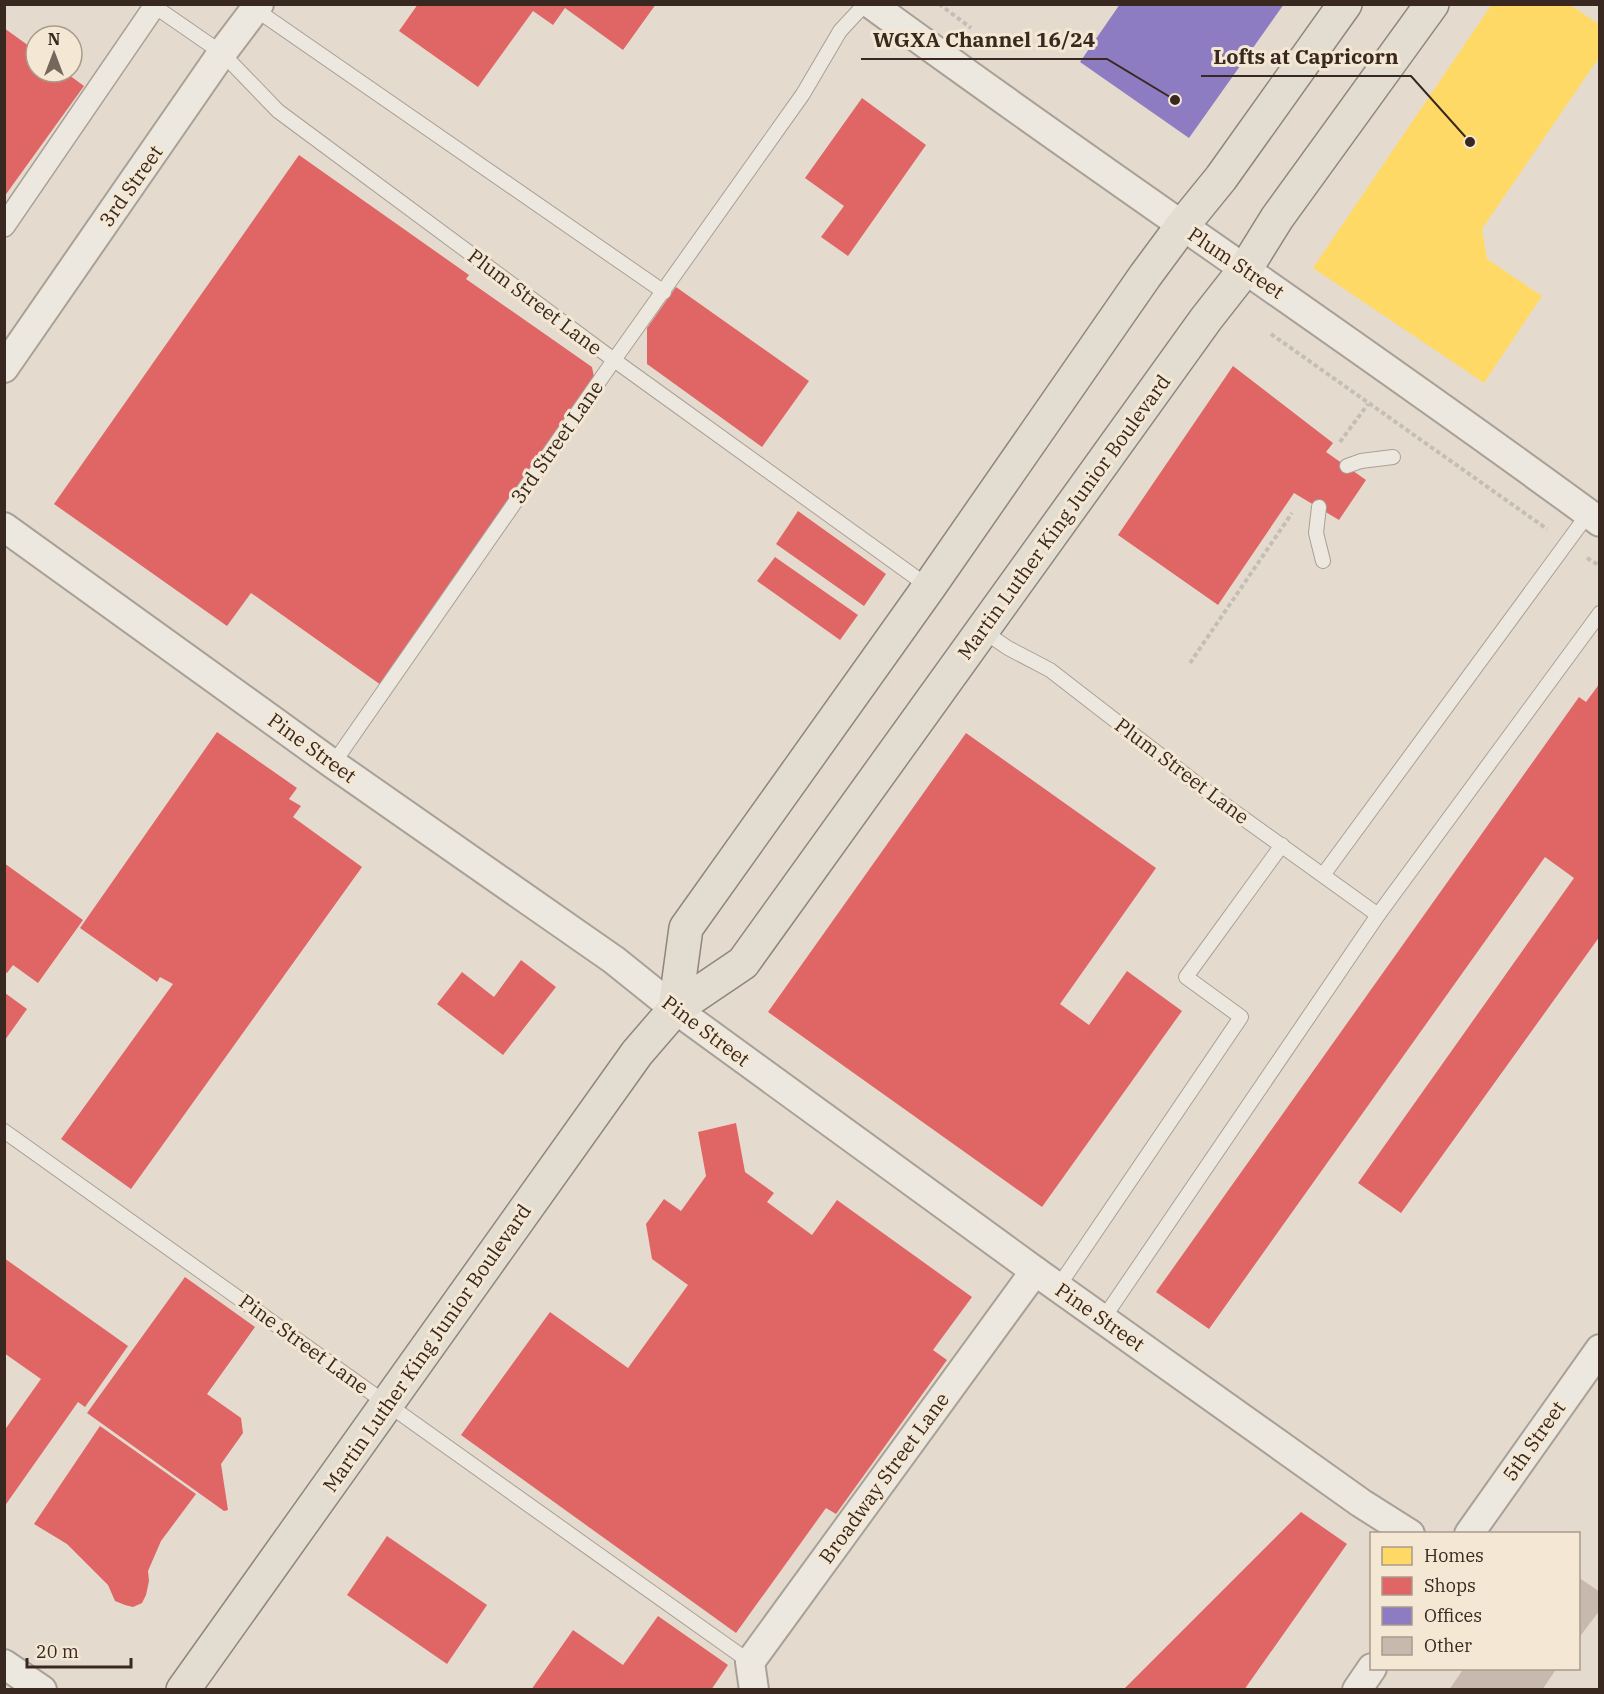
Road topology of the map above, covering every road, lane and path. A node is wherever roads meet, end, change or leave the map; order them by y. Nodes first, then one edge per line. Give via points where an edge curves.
1 (865, 4) edge
2 (871, 4) edge
3 (939, 4) edge
4 (1346, 4) edge
5 (1432, 4) edge
6 (154, 5) edge
7 (257, 7) edge
8 (971, 28) dead end
9 (222, 53) junction
10 (4, 226) edge
11 (1182, 226) junction
12 (1246, 268) junction
13 (664, 292) junction
14 (1271, 334) dead end
15 (614, 360) junction
16 (4, 368) edge
17 (1368, 404) junction
18 (1337, 447) dead end
19 (1393, 457) dead end
20 (1347, 466) dead end
21 (1296, 507) dead end
22 (1319, 507) dead end
23 (1594, 518) edge
24 (4, 527) edge
25 (1566, 543) junction
26 (1323, 561) dead end
27 (1599, 566) edge
28 (929, 587) junction
29 (1599, 613) edge
30 (983, 631) junction
31 (1190, 663) dead end
32 (333, 764) junction
33 (1282, 845) junction
34 (1323, 875) junction
35 (1378, 915) junction
36 (675, 1009) junction
37 (4, 1131) edge
38 (1046, 1279) junction
39 (1103, 1319) junction
40 (1599, 1349) edge
41 (387, 1405) junction
42 (1408, 1532) edge
43 (1470, 1532) edge
44 (750, 1662) junction
45 (4, 1664) edge
46 (1371, 1670) edge
47 (42, 1689) edge
48 (183, 1689) edge
49 (754, 1689) edge
50 (1357, 1689) edge

1 - 13 lane, 3rd Street Lane via 840,31 803,94
2 - 11 street, Plum Street
3 - 8 path
4 - 11 main road
5 - 12 main road, Martin Luther King Junior Boulevard via 1282,210
6 - 9 lane, Plum Street Lane
6 - 10 street
7 - 9 street, 3rd Street
7 - 13 lane
9 - 15 lane, Plum Street Lane via 278,111
9 - 16 street, 3rd Street
11 - 12 street, Plum Street
11 - 28 main road
12 - 23 street, Plum Street
12 - 30 main road, Martin Luther King Junior Boulevard
13 - 15 lane, 3rd Street Lane
14 - 17 path
15 - 28 lane, Plum Street Lane
15 - 32 lane, 3rd Street Lane
17 - 18 path
17 - 25 path
19 - 20 lane
21 - 31 path
22 - 26 lane via 1316,533
23 - 25 lane
24 - 32 street, Pine Street
25 - 27 path
25 - 34 lane
28 - 36 main road via 686,928
29 - 35 lane
30 - 33 lane, Plum Street Lane via 1050,670
30 - 36 main road, Martin Luther King Junior Boulevard via 743,963
32 - 36 street, Pine Street via 614,960
33 - 34 lane, Plum Street Lane
33 - 38 lane via 1186,977 1241,1017
34 - 35 lane, Plum Street Lane
35 - 39 lane
36 - 38 street, Pine Street
36 - 41 main road, Martin Luther King Junior Boulevard via 637,1053
37 - 41 lane, Pine Street Lane
38 - 39 street, Pine Street
38 - 44 street, Broadway Street Lane
39 - 42 street, Pine Street
40 - 43 street, 5th Street
41 - 44 lane, Pine Street Lane
41 - 48 main road, Martin Luther King Junior Boulevard
44 - 49 street
45 - 47 street
46 - 50 street

